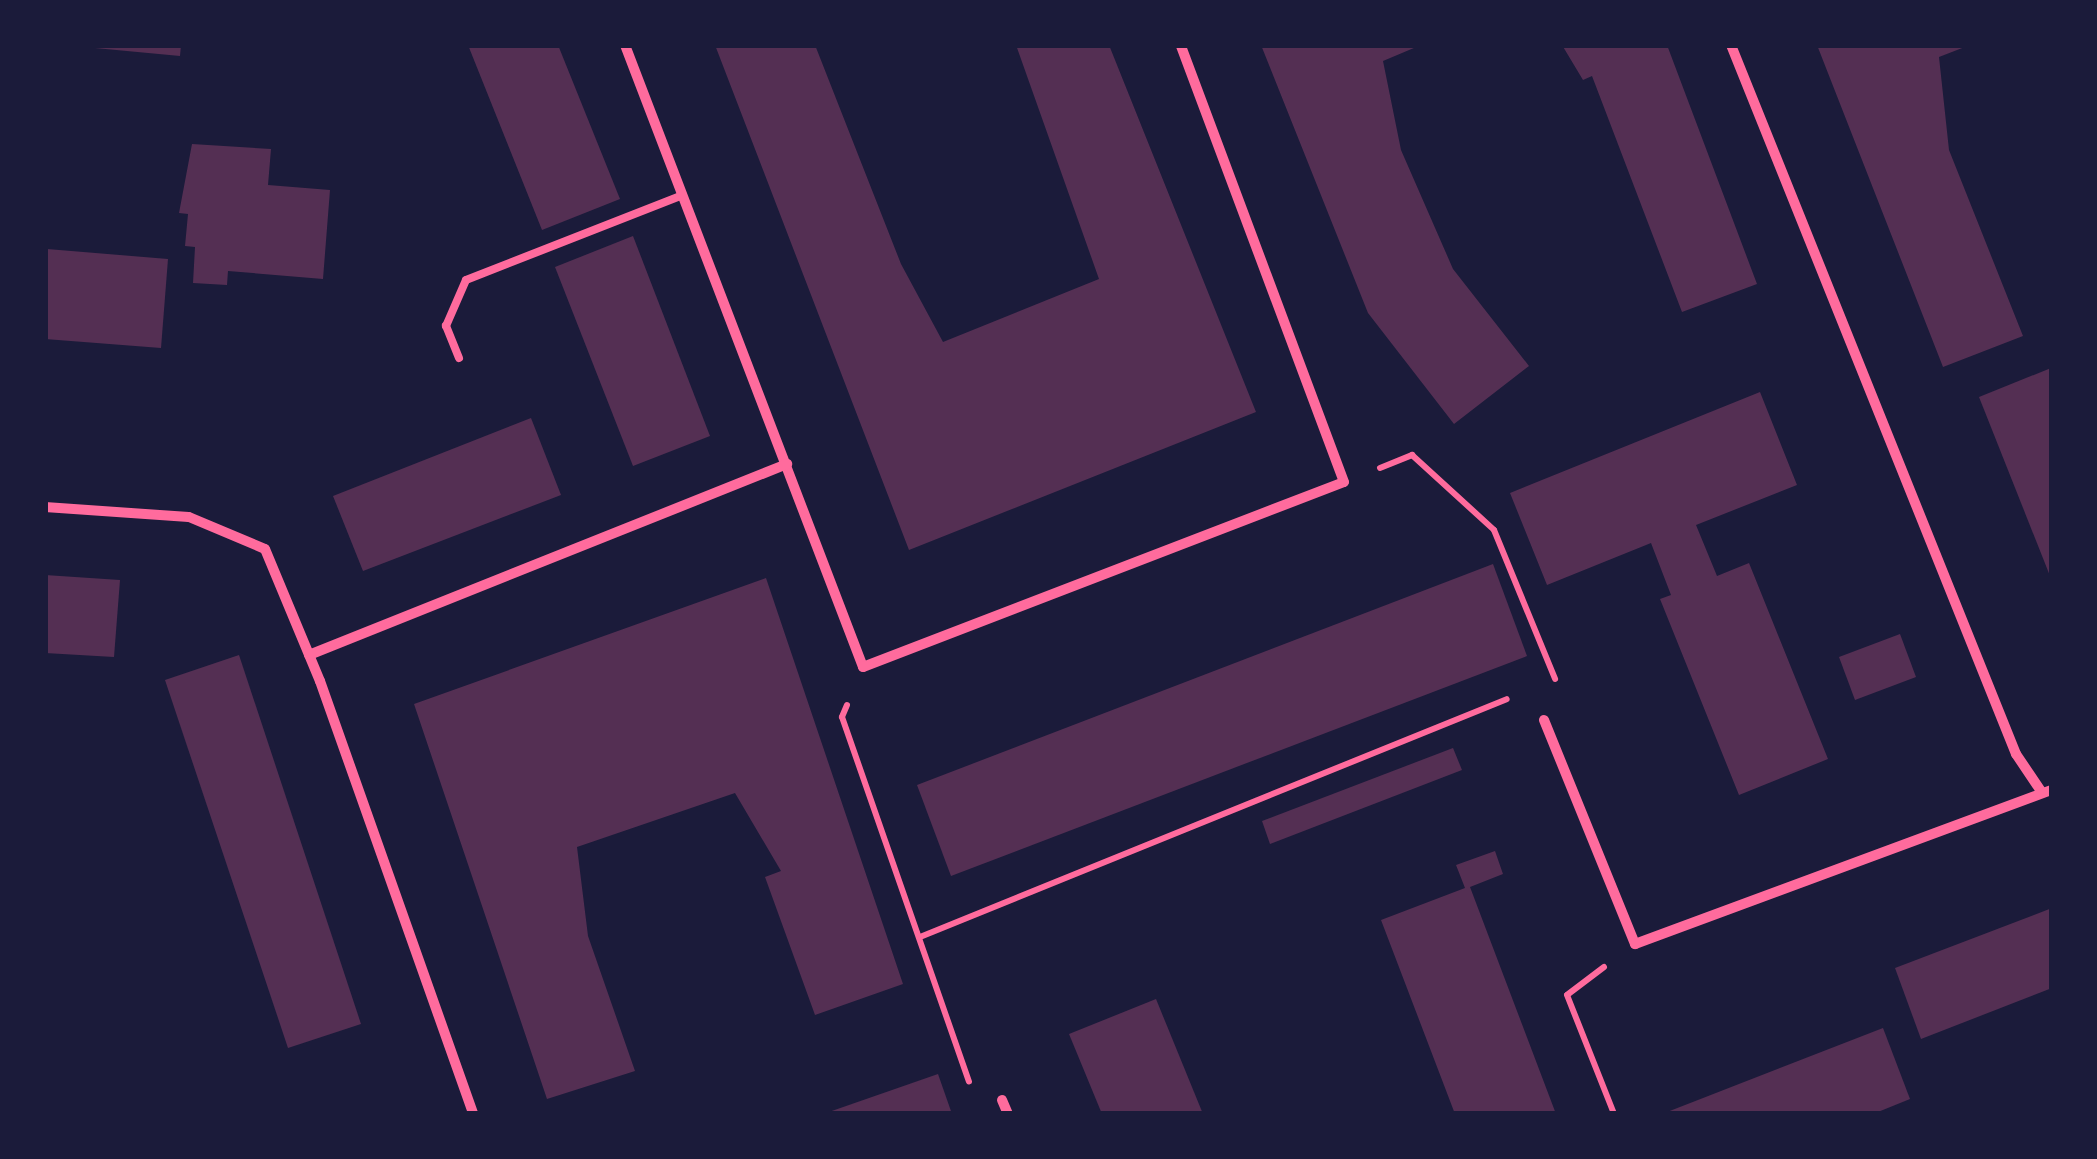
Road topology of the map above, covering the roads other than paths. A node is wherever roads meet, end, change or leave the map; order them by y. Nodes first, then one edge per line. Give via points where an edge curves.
1 (625, 45) edge
2 (1181, 45) edge
3 (1732, 45) edge
4 (683, 194) junction
5 (458, 358) dead end
6 (787, 464) junction
7 (45, 506) edge
8 (309, 655) junction
9 (1544, 720) dead end
10 (2046, 791) edge
11 (1002, 1100) road end
12 (473, 1114) edge
13 (1008, 1114) edge

1 - 4 street
2 - 6 street via 1344,482 863,667
3 - 10 street via 2016,754
4 - 5 lane via 466,280 446,326
4 - 6 street
6 - 8 street
7 - 8 street via 189,517 265,550
8 - 12 street
9 - 10 street via 1635,944
11 - 13 street

